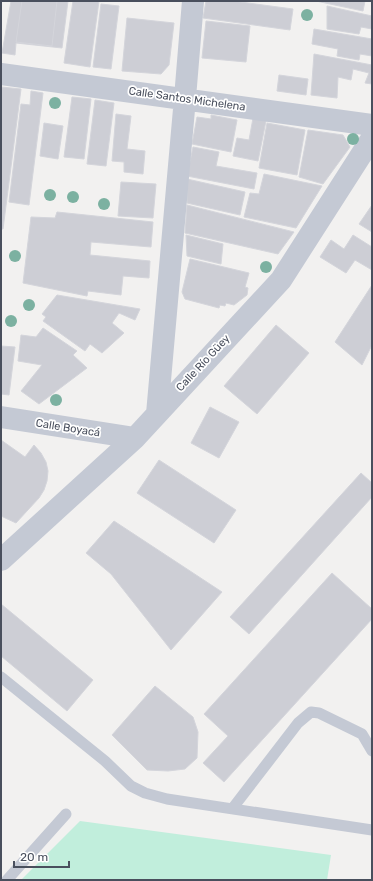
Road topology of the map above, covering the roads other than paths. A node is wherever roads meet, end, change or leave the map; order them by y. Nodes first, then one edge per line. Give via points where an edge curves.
1 (193, 1) edge
2 (1, 74) edge
3 (185, 98) junction
4 (372, 125) edge
5 (372, 138) edge
6 (157, 414) junction
7 (1, 417) edge
8 (135, 438) junction
9 (1, 560) edge
10 (1, 677) edge
11 (372, 751) edge
12 (232, 809) junction
13 (66, 814) dead end
14 (372, 830) edge
15 (7, 880) edge

1 - 3 street
2 - 3 street, Calle Santos Michelena
3 - 4 street, Calle Santos Michelena
3 - 6 street
5 - 6 street, Calle Río Güey via 281,280
6 - 8 street, Calle Río Güey
7 - 8 street, Calle Boyacá
8 - 9 street, Calle Río Güey
10 - 12 lane via 105,761 131,786 167,799
11 - 12 lane via 362,734 312,712 298,723
12 - 14 lane
13 - 15 lane

